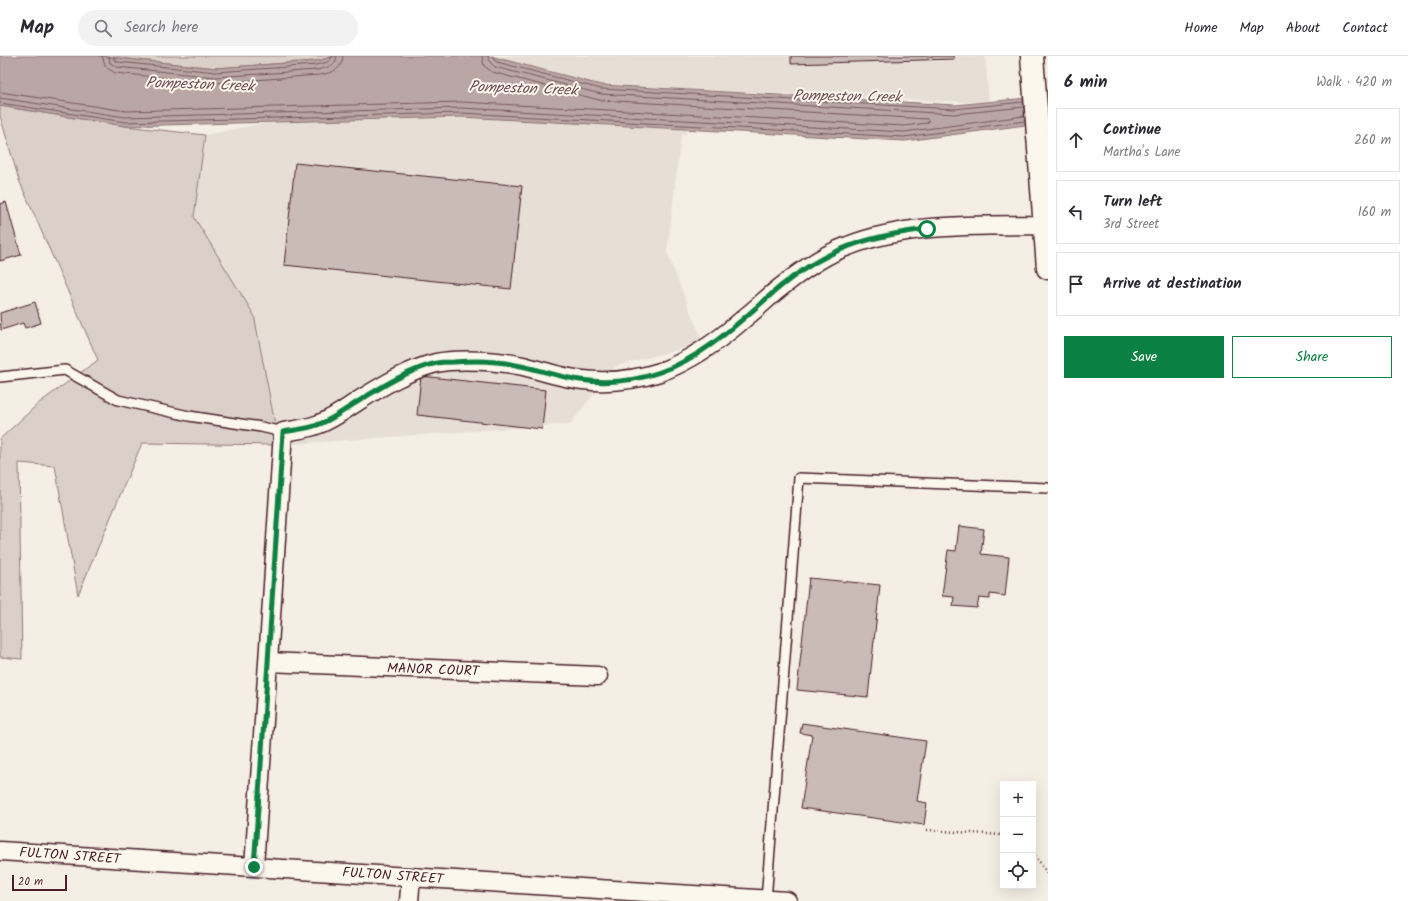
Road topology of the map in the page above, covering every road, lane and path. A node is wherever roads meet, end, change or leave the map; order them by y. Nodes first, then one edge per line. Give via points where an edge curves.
1 (1032, 56) edge
2 (1045, 225) junction
3 (1048, 268) edge
4 (0, 377) edge
5 (283, 432) junction
6 (1048, 488) edge
7 (268, 662) junction
8 (598, 676) dead end
9 (927, 830) dead end
10 (1000, 835) edge
11 (0, 851) edge
12 (1034, 853) edge
13 (254, 867) junction
14 (1048, 875) edge
15 (411, 877) junction
16 (703, 898) edge
17 (766, 900) junction
18 (409, 901) edge
19 (787, 901) edge

1 - 2 main road
2 - 3 main road
2 - 5 street via 950,226 899,232 847,246 825,257 788,282 704,350 660,372 610,382 582,380 492,362 437,363 385,385 318,425
4 - 5 lane via 65,370 118,400 189,416
5 - 7 street
6 - 17 lane via 799,478
7 - 8 street, MANOR COURT
7 - 13 street
9 - 10 path
11 - 13 street, FULTON STREET
12 - 14 path
13 - 15 street, FULTON STREET
15 - 16 street, FULTON STREET
15 - 18 street
16 - 17 street, FULTON STREET
17 - 19 street, FULTON STREET

